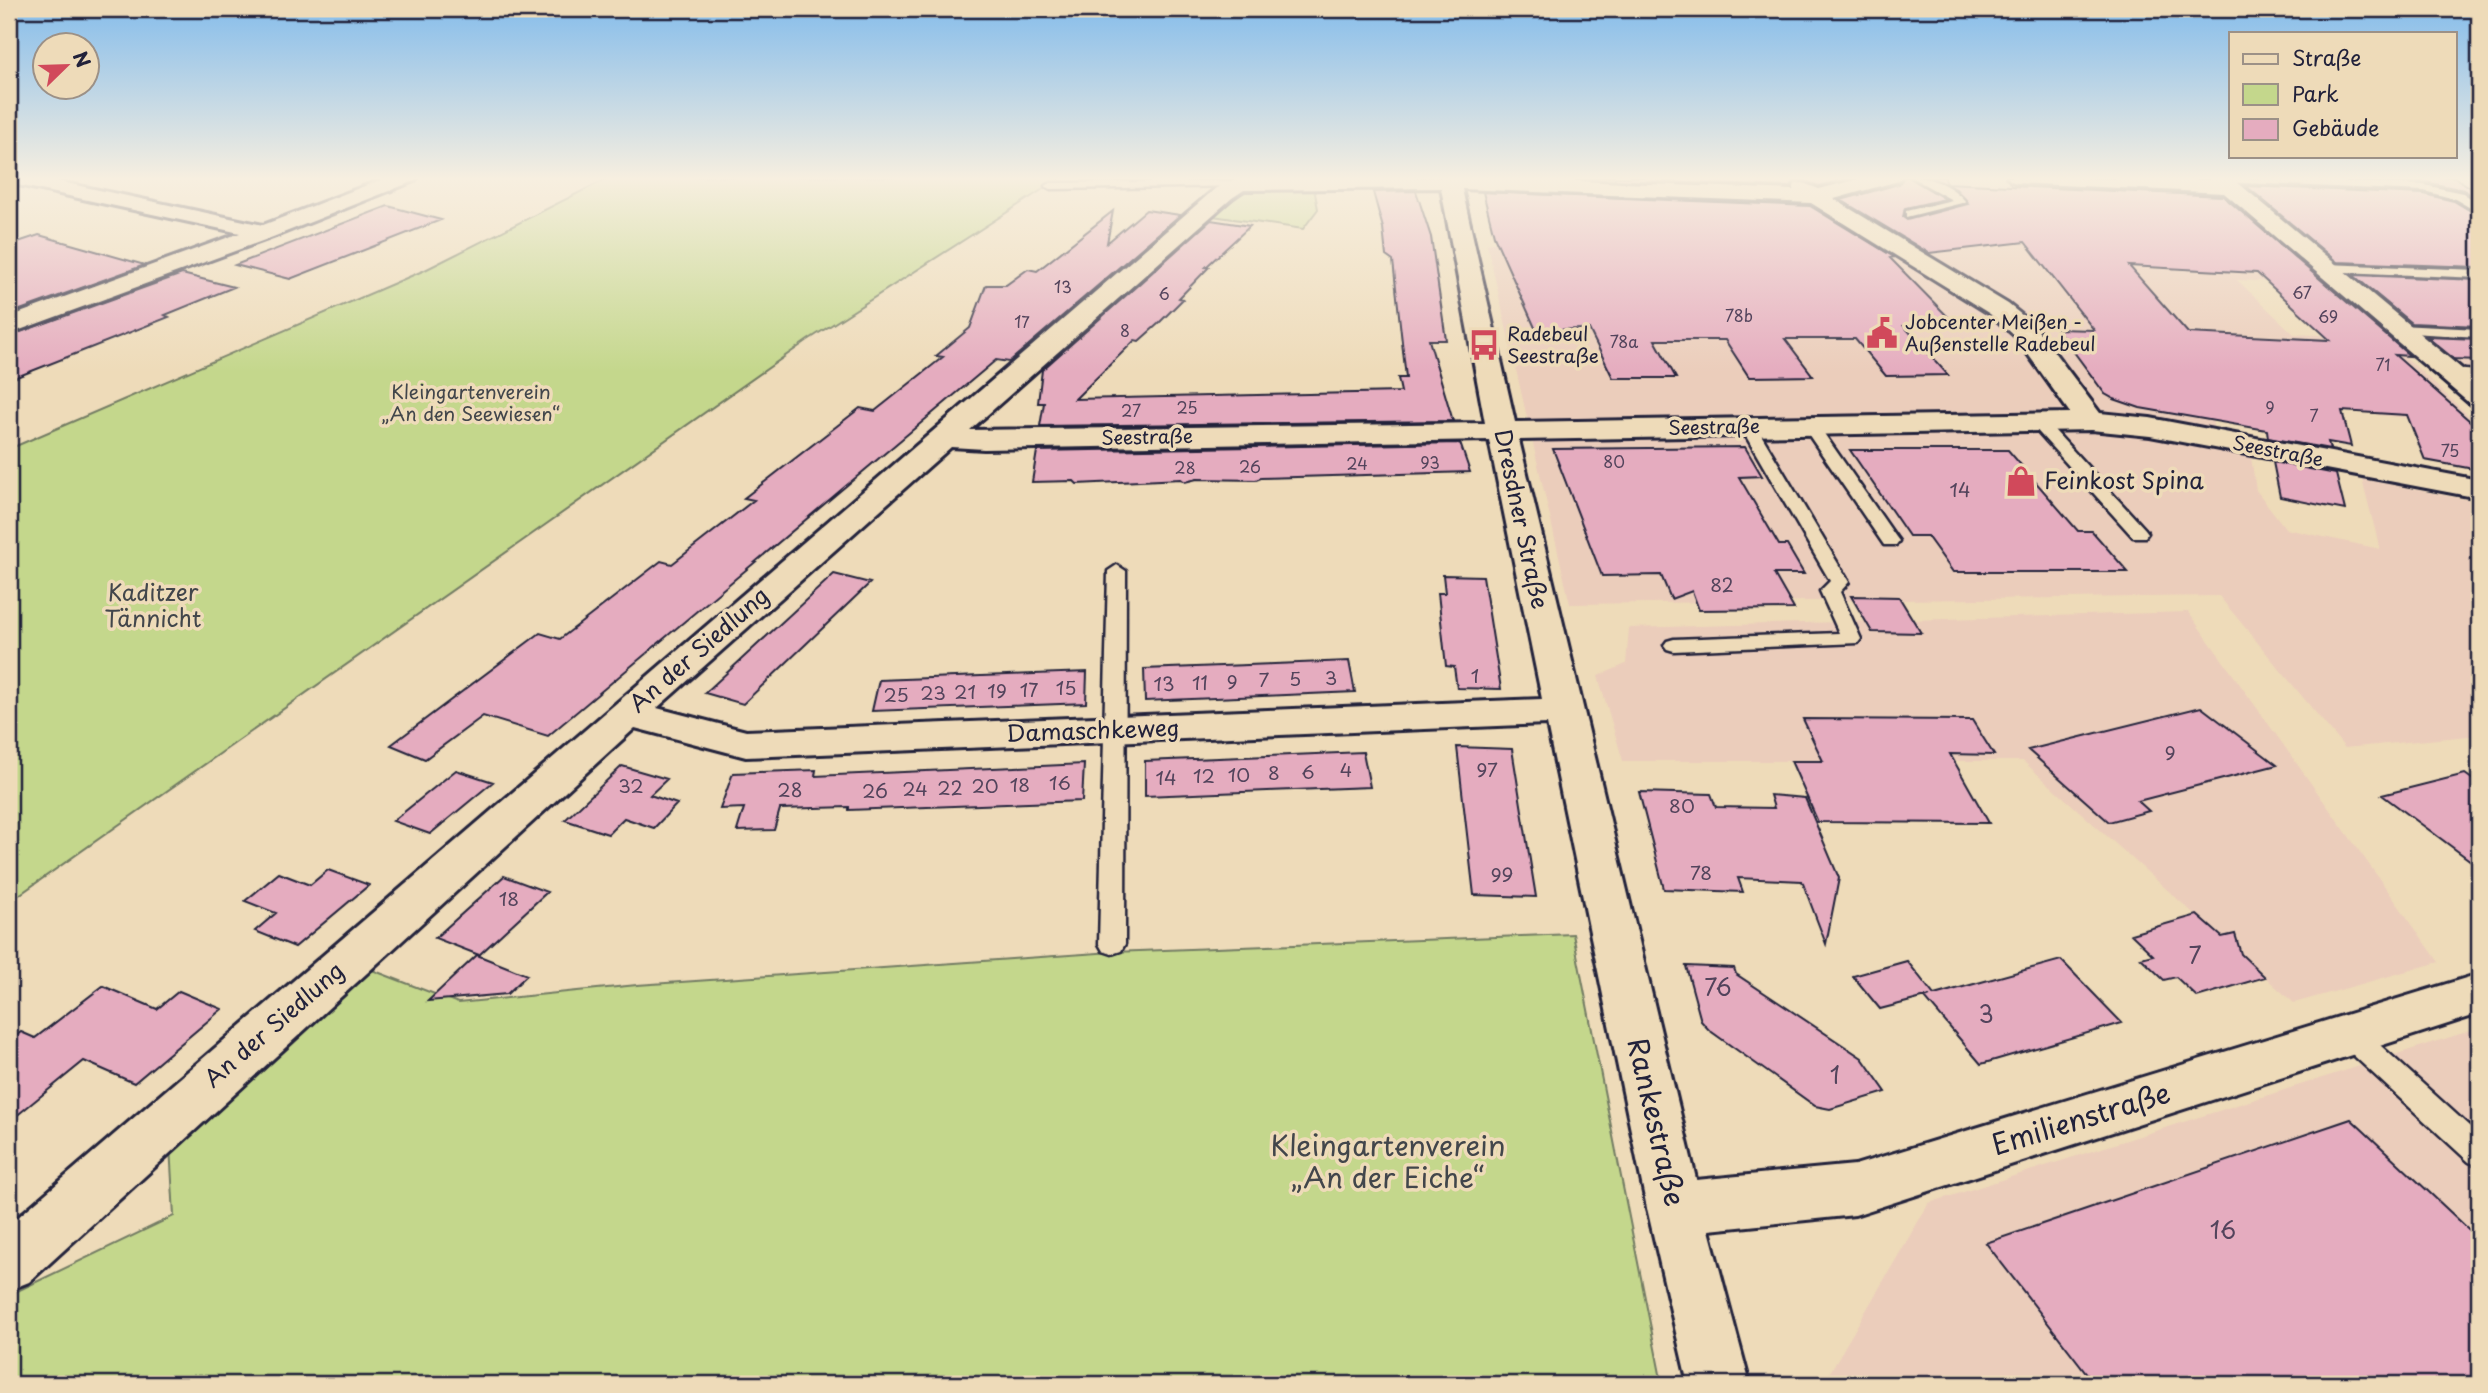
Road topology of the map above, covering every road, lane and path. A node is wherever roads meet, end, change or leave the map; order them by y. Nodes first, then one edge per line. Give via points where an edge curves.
1 (238, 242) edge
2 (1167, 242) edge
3 (1462, 242) edge
4 (1889, 242) edge
5 (2295, 242) edge
6 (2326, 268) junction
7 (2479, 274) edge
8 (9, 327) edge
9 (2399, 329) junction
10 (2479, 333) edge
11 (2452, 374) junction
12 (2479, 376) edge
13 (2479, 397) edge
14 (2091, 421) junction
15 (2038, 422) junction
16 (1811, 425) junction
17 (1748, 426) junction
18 (1501, 430) junction
19 (942, 437) junction
20 (2479, 489) edge
21 (2139, 533) dead end
22 (1890, 541) dead end
23 (1117, 571) dead end
24 (1674, 645) dead end
25 (1563, 711) junction
26 (627, 713) junction
27 (1116, 730) junction
28 (1596, 860) joint
29 (1112, 944) dead end
30 (2479, 994) edge
31 (2349, 1034) junction
32 (2479, 1153) edge
33 (1675, 1208) junction
34 (9, 1262) edge
35 (1719, 1384) edge

1 - 8 street
2 - 19 street, An der Siedlung
3 - 18 street, Dresdner Straße
4 - 14 street via 1999,309 2024,330
5 - 6 street
6 - 7 lane
6 - 9 street
9 - 10 lane
9 - 11 street
11 - 12 lane
11 - 13 street
14 - 15 street, Seestraße
14 - 20 street, Seestraße via 2150,427
15 - 16 street, Seestraße
15 - 21 lane
16 - 17 street, Seestraße
16 - 22 lane
17 - 18 street, Seestraße
17 - 24 lane via 1840,582 1830,591 1851,639
18 - 19 street, Seestraße via 984,440
18 - 25 street, Dresdner Straße
19 - 26 street, An der Siedlung
23 - 27 lane
25 - 27 street, Damaschkeweg
25 - 28 street, Dresdner Straße
26 - 27 street, Damaschkeweg via 746,744
26 - 34 street, An der Siedlung
27 - 29 lane
28 - 33 street, Rankestraße
30 - 31 street, Emilienstraße
31 - 32 lane
31 - 33 street, Emilienstraße via 1855,1190
33 - 35 street, Rankestraße

